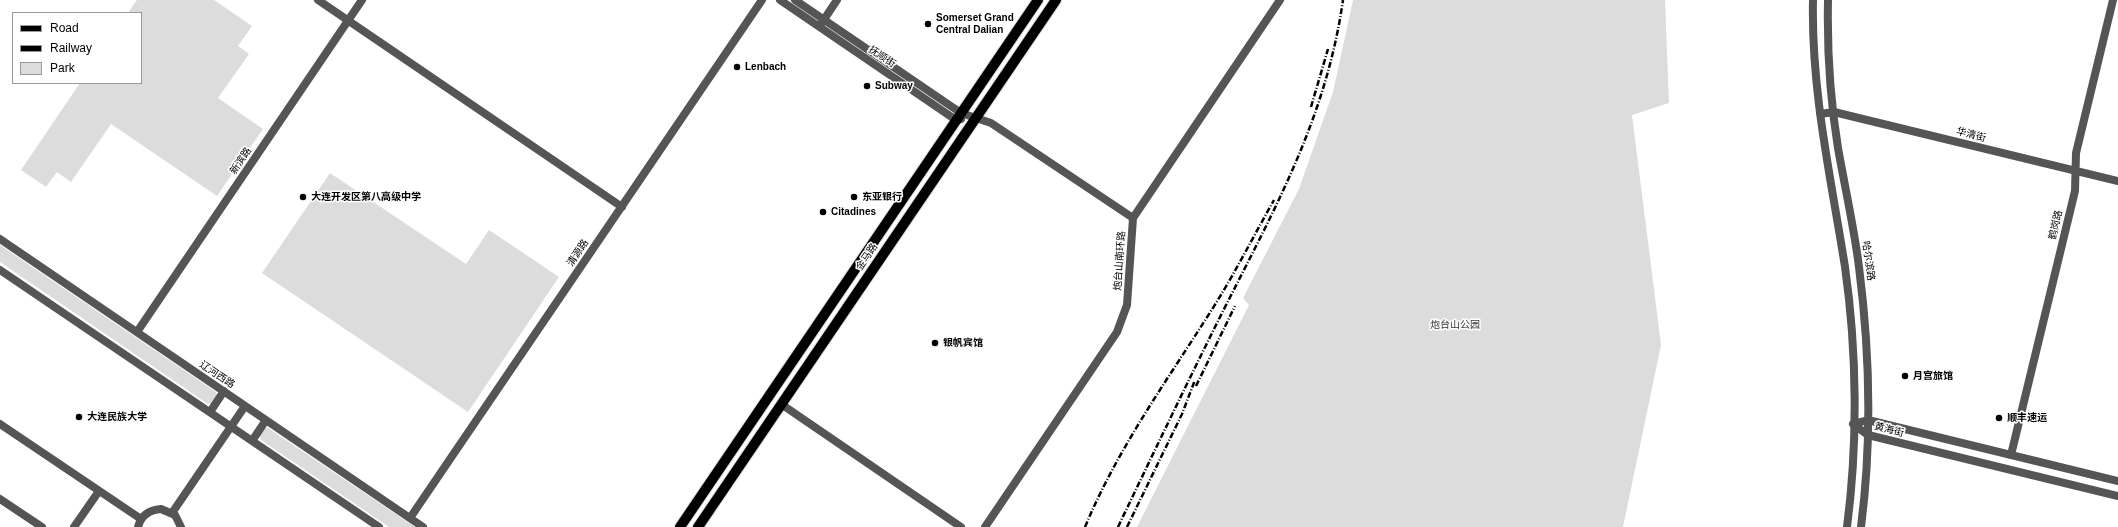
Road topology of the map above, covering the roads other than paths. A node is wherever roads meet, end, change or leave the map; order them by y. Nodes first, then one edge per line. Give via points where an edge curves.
1 (318, 0) edge
2 (362, 0) edge
3 (762, 0) edge
4 (780, 0) edge
5 (795, 0) edge
6 (838, 0) edge
7 (1038, 0) edge
8 (1056, 0) edge
9 (1280, 0) edge
10 (1813, 0) edge
11 (1828, 0) edge
12 (2113, 0) edge
13 (348, 20) junction
14 (822, 23) junction
15 (1834, 112) junction
16 (1820, 114) junction
17 (959, 116) junction
18 (976, 118) junction
19 (2075, 170) junction
20 (2118, 181) edge
21 (622, 207) junction
22 (1133, 218) junction
23 (0, 240) edge
24 (1, 272) edge
25 (137, 332) junction
26 (224, 391) junction
27 (781, 404) junction
28 (245, 406) junction
29 (210, 412) junction
30 (266, 420) junction
31 (1868, 420) junction
32 (0, 424) edge
33 (1853, 424) junction
34 (231, 427) junction
35 (1868, 435) junction
36 (252, 441) junction
37 (2012, 455) junction
38 (2118, 481) edge
39 (99, 491) junction
40 (2118, 496) edge
41 (0, 499) edge
42 (172, 513) junction
43 (410, 518) junction
44 (141, 519) junction
45 (42, 527) edge
46 (74, 527) edge
47 (138, 527) edge
48 (181, 527) edge
49 (379, 527) edge
50 (423, 527) edge
51 (680, 527) edge
52 (698, 527) edge
53 (961, 527) edge
54 (985, 527) edge
55 (1847, 527) edge
56 (1861, 527) edge

1 - 13 street
2 - 13 street, 新滨路
3 - 21 street, 清源路
4 - 14 street, 抚顺街
5 - 14 street, 抚顺街
6 - 14 street
7 - 17 main road, 金马路
8 - 18 main road, 金马路
9 - 22 street, 炮台山南环路
10 - 16 street
11 - 15 street, 哈尔滨路
12 - 19 street, 鹤岗路 via 2076,153
13 - 21 street
13 - 25 street, 新滨路
14 - 17 street, 抚顺街
15 - 16 street, 华清街
15 - 19 street, 华清街
15 - 31 street, 哈尔滨路 via 1859,266 1868,356
16 - 33 street via 1845,268 1853,356
17 - 18 street, 抚顺街
17 - 51 main road, 金马路
18 - 22 street, 抚顺街 via 991,123
18 - 27 main road, 金马路
19 - 20 street, 华清街
19 - 37 street, 鹤岗路 via 2074,191
21 - 43 street, 清源路
22 - 54 street, 炮台山南环路 via 1127,305 1117,332
23 - 25 street, 辽河西路
24 - 29 street
25 - 26 street, 辽河西路
26 - 28 street, 辽河西路
26 - 29 street
27 - 52 main road, 金马路
27 - 53 street
28 - 30 street, 辽河西路
28 - 34 street
29 - 34 street
30 - 36 street
30 - 43 street, 辽河西路
31 - 33 street, 黄海街
31 - 35 street, 哈尔滨路
31 - 37 street, 黄海街
32 - 39 street
33 - 35 street, 黄海街
33 - 55 street
34 - 36 street
34 - 42 street
35 - 40 street, 黄海街
35 - 56 street, 哈尔滨路
36 - 49 street
37 - 38 street, 黄海街
39 - 44 street
39 - 46 street
41 - 45 street
42 - 44 street via 161,509 153,510
42 - 48 street via 180,521
43 - 50 street, 辽河西路
44 - 47 street

